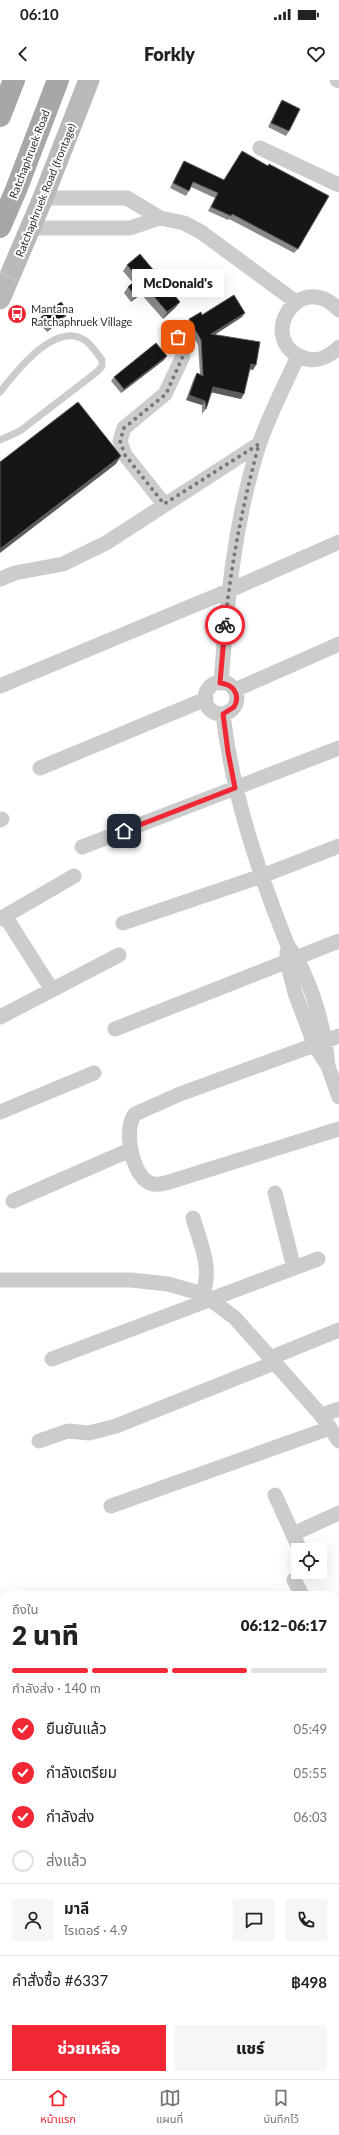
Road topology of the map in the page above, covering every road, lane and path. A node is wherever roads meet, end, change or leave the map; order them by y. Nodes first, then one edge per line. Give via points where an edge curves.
1 (14, 80) edge
2 (58, 80) edge
3 (88, 80) edge
4 (0, 116) edge
5 (260, 148) dead end
6 (339, 185) edge
7 (43, 198) junction
8 (160, 218) junction
9 (0, 227) edge
10 (30, 228) junction
11 (0, 274) edge
12 (17, 281) dead end
13 (0, 299) edge
14 (296, 302) junction
15 (339, 310) edge
16 (178, 337) dead end
17 (339, 346) edge
18 (298, 356) junction
19 (0, 392) edge
20 (0, 440) edge
21 (259, 444) junction
22 (164, 504) junction
23 (339, 542) edge
24 (0, 579) edge
25 (228, 591) junction
26 (339, 644) edge
27 (220, 683) junction
28 (0, 686) edge
29 (235, 690) junction
30 (206, 699) junction
31 (223, 714) junction
32 (339, 748) edge
33 (40, 768) dead end
34 (235, 788) junction
35 (339, 846) edge
36 (82, 847) dead end
37 (74, 876) dead end
38 (262, 876) junction
39 (2, 917) edge
40 (123, 923) dead end
41 (339, 941) edge
42 (119, 955) dead end
43 (292, 960) junction
44 (52, 990) junction
45 (0, 1017) edge
46 (115, 1029) dead end
47 (327, 1041) edge
48 (94, 1073) dead end
49 (339, 1097) edge
50 (0, 1112) edge
51 (339, 1129) edge
52 (130, 1150) junction
53 (275, 1193) dead end
54 (13, 1202) dead end
55 (193, 1218) dead end
56 (318, 1259) dead end
57 (294, 1268) junction
58 (0, 1280) edge
59 (206, 1296) junction
60 (339, 1330) edge
61 (52, 1359) dead end
62 (272, 1360) junction
63 (339, 1409) edge
64 (321, 1415) junction
65 (330, 1428) junction
66 (39, 1441) dead end
67 (339, 1441) edge
68 (275, 1496) dead end
69 (111, 1506) dead end
70 (339, 1513) edge
71 (293, 1534) junction
72 (297, 1543) edge
73 (294, 1580) dead end
74 (300, 1591) edge

1 - 4 main road
2 - 9 main road, Ratchaphruek Road
3 - 7 main road, Ratchaphruek Road (frontage)
5 - 6 street
7 - 8 street via 127,198
7 - 10 main road, Ratchaphruek Road (frontage)
8 - 10 street via 130,228
8 - 14 street via 184,223 201,232 246,262
10 - 13 main road, Ratchaphruek Road (frontage)
11 - 12 path, bridge
14 - 15 street via 306,297 318,297 332,303
14 - 18 street via 285,314 281,330 284,341
16 - 22 street via 183,356 166,394 124,428 120,441 125,455
17 - 18 street via 333,353 320,359 309,360
18 - 21 street
19 - 20 lane via 36,352 61,337 78,337 102,360 102,366 98,371 20,431
21 - 22 street
21 - 25 street via 247,489
22 - 24 street via 106,543 63,564 15,573
23 - 25 street
25 - 27 street
25 - 28 street
26 - 29 street
27 - 29 street
27 - 30 street via 209,689
29 - 31 street via 236,704 231,711
30 - 31 street via 211,710
30 - 33 street
31 - 34 street
32 - 34 street
34 - 36 street
34 - 38 street
35 - 38 street
37 - 39 street
38 - 40 street
38 - 43 street
39 - 44 street
41 - 43 street
42 - 44 street
43 - 46 street
43 - 47 street
44 - 45 street
47 - 49 street via 328,1066
47 - 52 street via 180,1094 135,1114 128,1127
48 - 50 street
51 - 52 street via 160,1184 147,1182
52 - 54 street
53 - 57 street
55 - 59 street via 207,1271
56 - 57 street
57 - 59 street
58 - 59 street via 130,1280 168,1284
59 - 61 street
59 - 62 street via 235,1318
60 - 62 street
62 - 64 street
62 - 66 street via 116,1426 89,1433 68,1431
63 - 64 street
64 - 65 street
65 - 67 street
65 - 69 street
68 - 71 street
70 - 71 street
71 - 72 street
73 - 74 street

